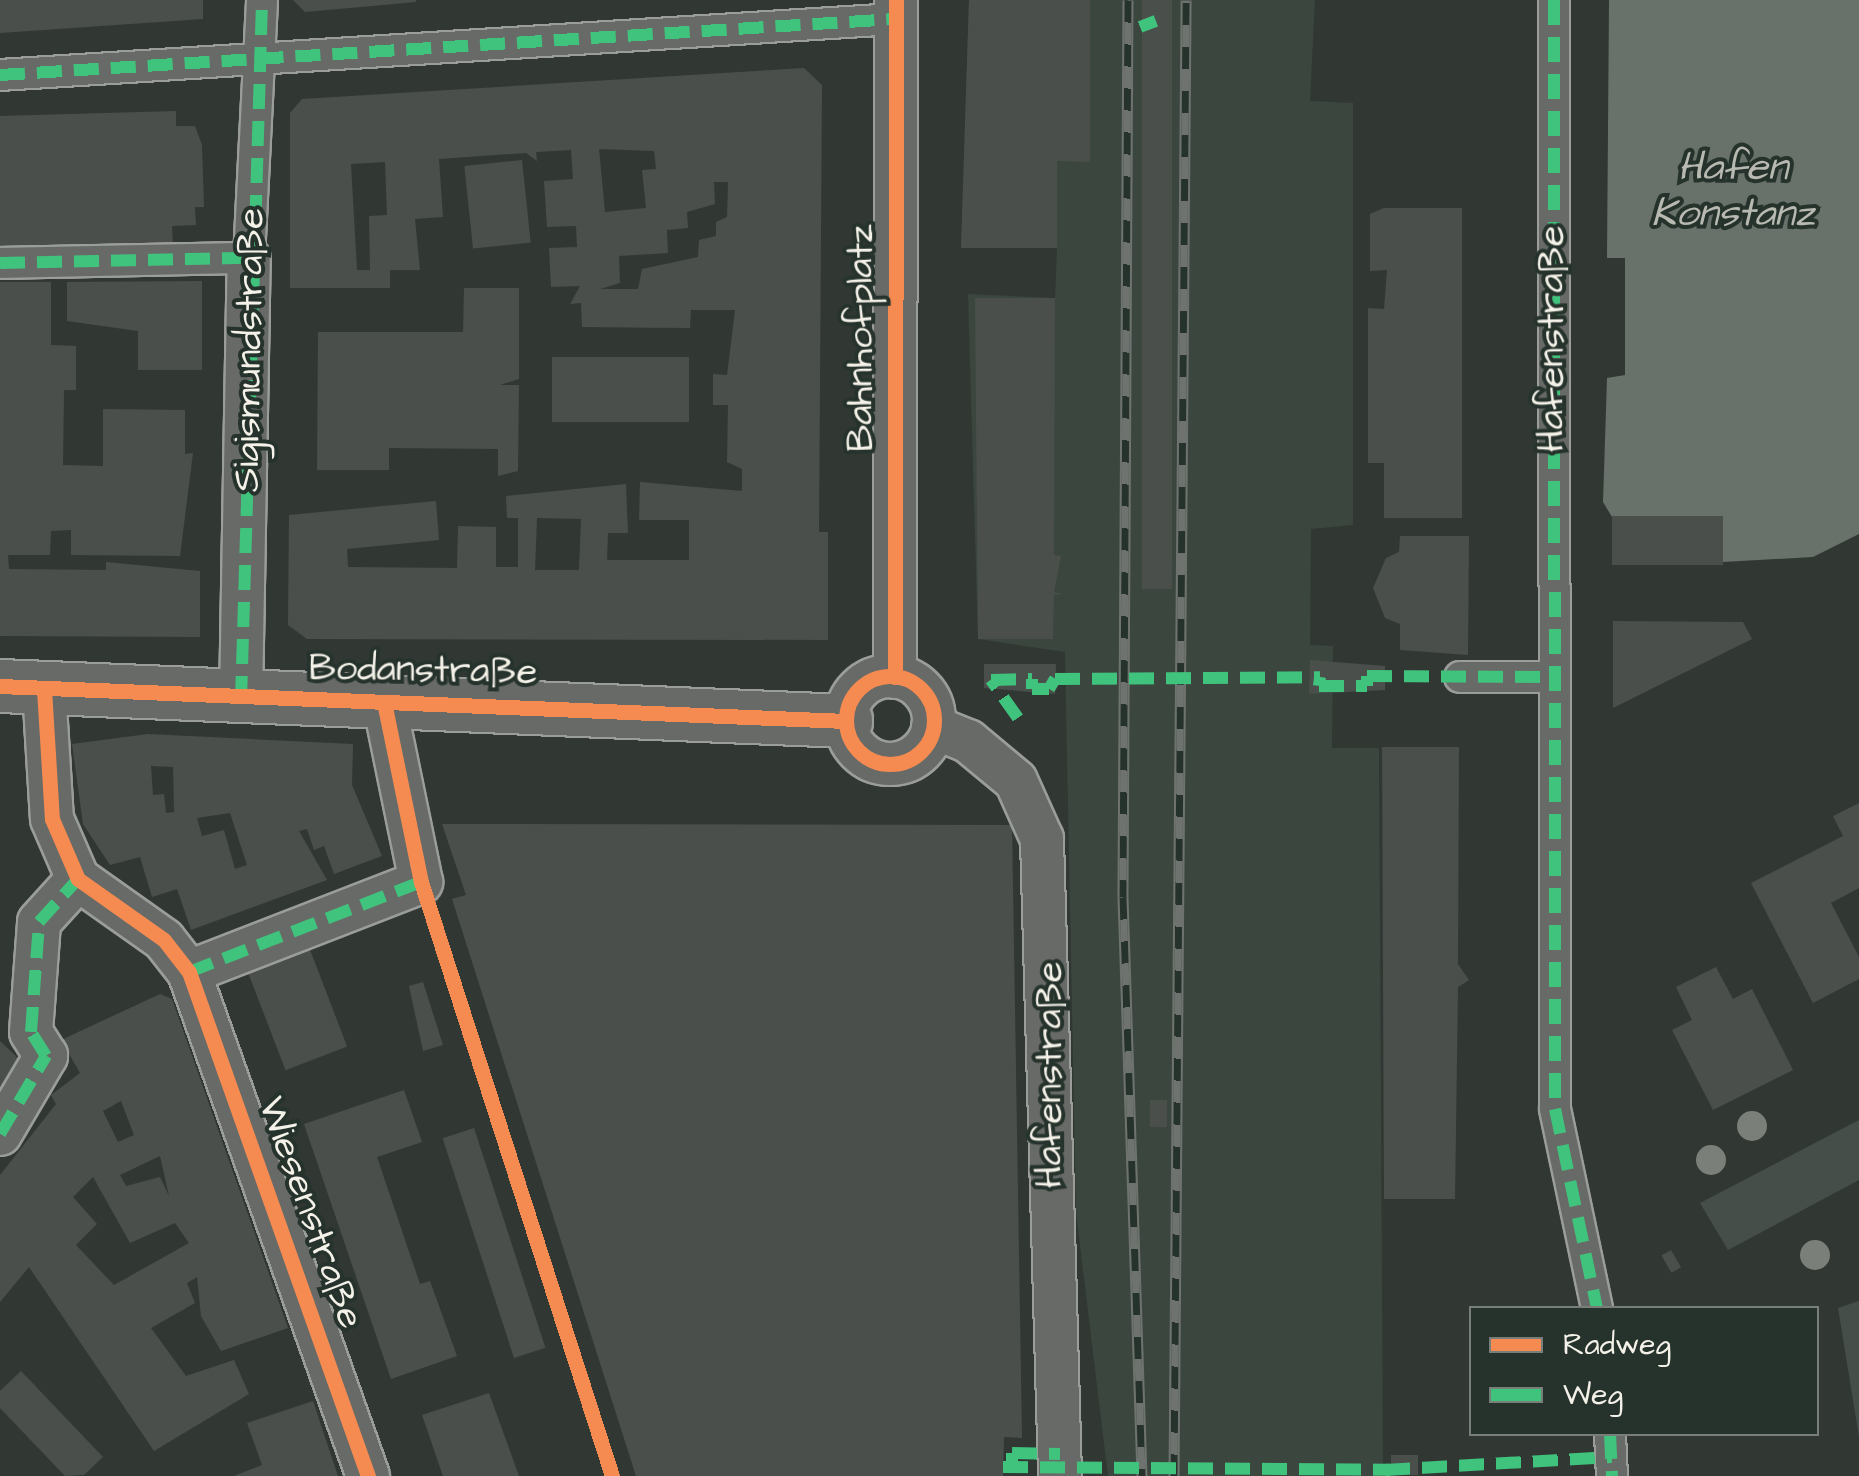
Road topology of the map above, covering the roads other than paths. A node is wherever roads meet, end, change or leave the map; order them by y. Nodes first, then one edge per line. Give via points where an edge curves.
1 (262, 0) edge
2 (1554, 0) edge
3 (896, 10) edge
4 (259, 60) junction
5 (0, 76) edge
6 (249, 258) junction
7 (0, 262) edge
8 (895, 676) junction
9 (1460, 677) dead end
10 (1553, 678) junction
11 (22, 688) edge
12 (241, 701) junction
13 (384, 702) junction
14 (846, 721) junction
15 (933, 726) junction
16 (78, 880) junction
17 (189, 972) junction
18 (0, 1134) edge
19 (1597, 1306) edge
20 (1610, 1436) edge
21 (368, 1476) edge
22 (1060, 1476) edge
23 (1612, 1476) edge

1 - 4 street, Sigismundstraße
2 - 10 street, Hafenstraße
3 - 4 street
3 - 8 street, Bahnhofplatz
4 - 5 street
4 - 6 street, Sigismundstraße
6 - 7 street
6 - 12 street, Sigismundstraße
8 - 14 street via 855,693
8 - 15 street via 929,699
9 - 10 street
10 - 19 street, Hafenstraße via 1555,1109
11 - 12 street, Bodanstraße
11 - 16 street via 52,819
12 - 13 street, Bodanstraße
13 - 14 street, Bodanstraße
13 - 17 street via 421,882
14 - 15 street via 866,758 894,764 920,752
15 - 22 street, Hafenstraße via 1016,781 1042,839
16 - 17 street via 164,940
16 - 18 street via 39,922 31,1032 46,1056
17 - 21 street, Wiesenstraße
20 - 23 street

